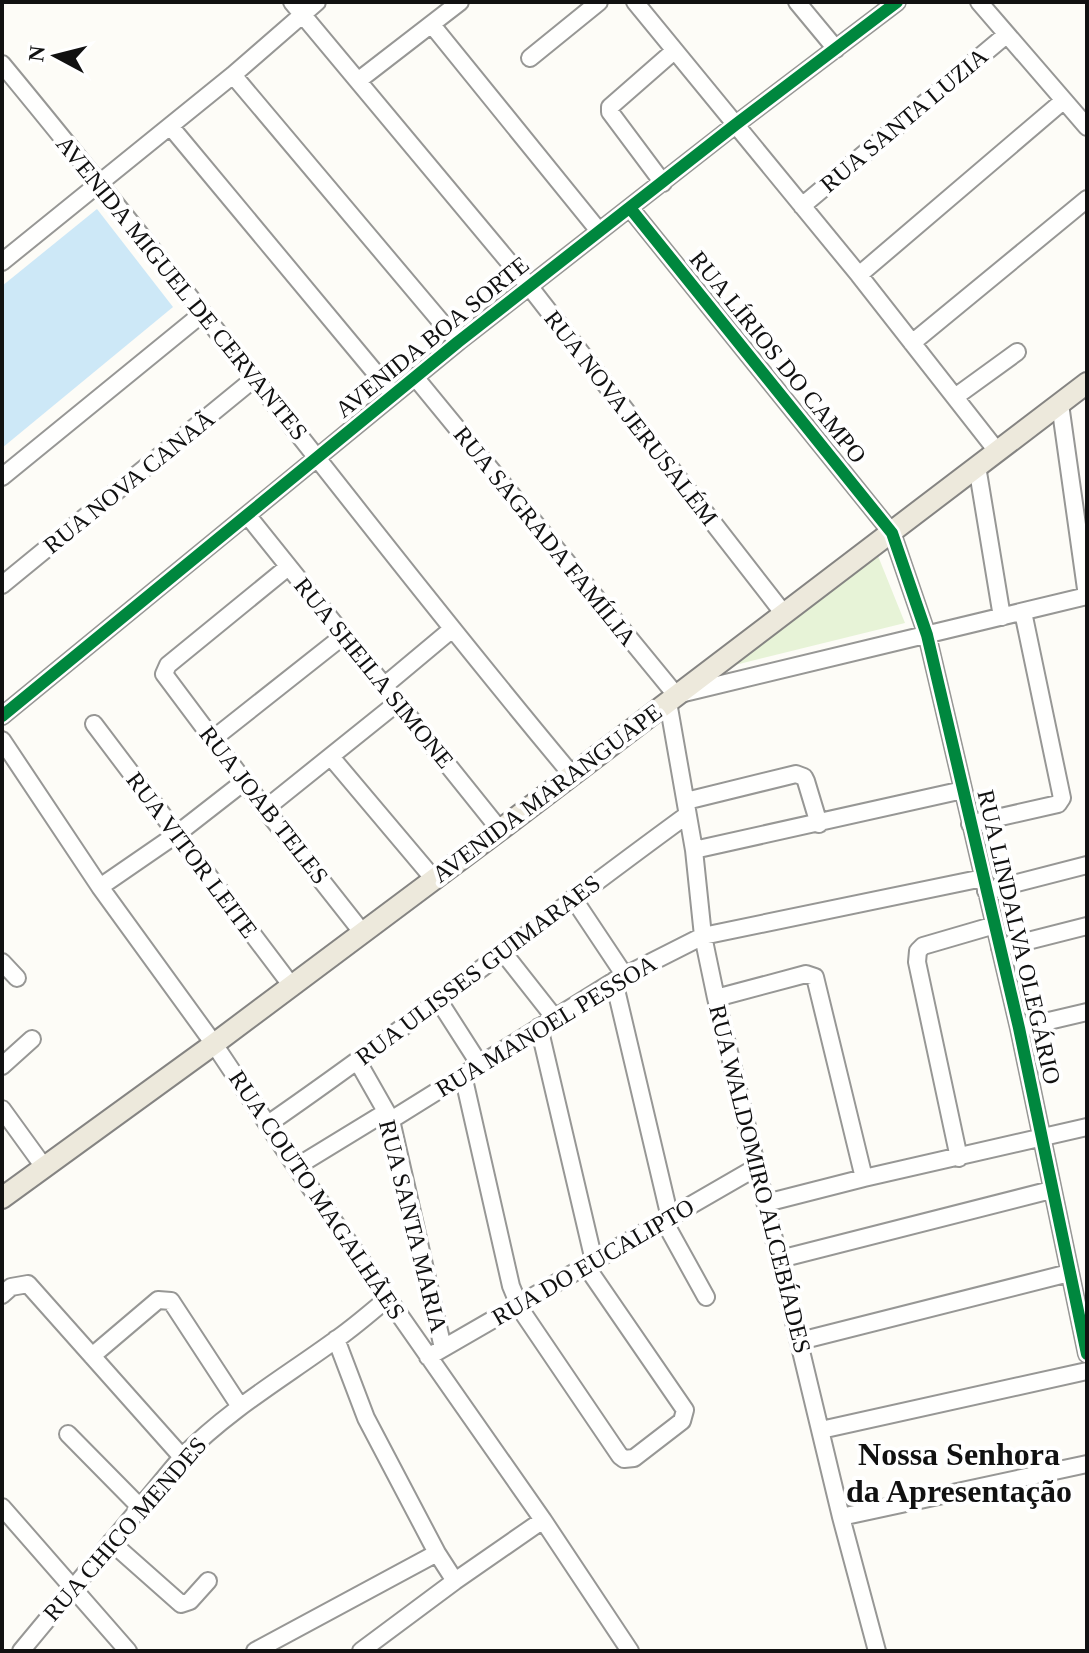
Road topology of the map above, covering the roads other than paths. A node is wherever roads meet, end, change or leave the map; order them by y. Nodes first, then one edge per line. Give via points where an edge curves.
1 (317, 2) edge
2 (460, 2) edge
3 (599, 2) edge
4 (635, 2) edge
5 (797, 2) edge
6 (897, 2) edge
7 (979, 2) edge
8 (297, 8) edge
9 (432, 25) junction
10 (1006, 35) junction
11 (836, 49) junction
12 (674, 51) junction
13 (530, 58) dead end
14 (2, 64) edge
15 (233, 75) junction
16 (359, 80) junction
17 (1063, 101) junction
18 (735, 125) junction
19 (170, 126) junction
20 (1087, 127) edge
21 (100, 182) junction
22 (663, 183) junction
23 (1087, 199) edge
24 (802, 206) junction
25 (630, 208) junction
26 (599, 231) junction
27 (2, 262) edge
28 (859, 275) junction
29 (529, 286) junction
30 (203, 313) junction
31 (458, 342) junction
32 (912, 343) junction
33 (1017, 352) dead end
34 (415, 377) junction
35 (255, 378) junction
36 (1087, 383) edge
37 (393, 394) junction
38 (955, 397) junction
39 (1060, 404) junction
40 (997, 451) junction
41 (318, 459) junction
42 (977, 466) junction
43 (2, 477) edge
44 (248, 516) junction
45 (892, 533) junction
46 (288, 567) junction
47 (2, 585) edge
48 (1087, 596) edge
49 (1023, 612) junction
50 (784, 614) junction
51 (1002, 617) junction
52 (451, 630) junction
53 (927, 635) junction
54 (342, 637) junction
55 (384, 686) junction
56 (672, 698) junction
57 (397, 703) junction
58 (2, 716) edge
59 (94, 724) dead end
60 (213, 739) junction
61 (2, 740) edge
62 (331, 757) junction
63 (572, 775) junction
64 (245, 781) junction
65 (963, 790) junction
66 (686, 808) junction
67 (265, 809) junction
68 (819, 824) junction
69 (970, 824) junction
70 (500, 830) junction
71 (177, 834) junction
72 (694, 850) junction
73 (1087, 865) edge
74 (433, 878) junction
75 (985, 885) junction
76 (100, 887) junction
77 (573, 898) junction
78 (995, 925) junction
79 (1087, 926) edge
80 (362, 932) junction
81 (703, 936) junction
82 (1000, 948) junction
83 (502, 951) junction
84 (2, 962) edge
85 (17, 978) dead end
86 (620, 978) junction
87 (291, 985) junction
88 (716, 998) junction
89 (439, 1001) junction
90 (1087, 1012) edge
91 (554, 1017) junction
92 (539, 1027) junction
93 (1019, 1028) junction
94 (32, 1039) dead end
95 (214, 1044) junction
96 (358, 1062) junction
97 (480, 1065) junction
98 (2, 1066) edge
99 (463, 1075) junction
100 (2, 1109) edge
101 (389, 1116) junction
102 (268, 1124) junction
103 (1087, 1127) edge
104 (1042, 1137) junction
105 (959, 1158) junction
106 (44, 1167) junction
107 (296, 1167) junction
108 (757, 1167) junction
109 (864, 1178) junction
110 (1051, 1190) junction
111 (2, 1198) edge
112 (766, 1203) junction
113 (667, 1219) junction
114 (780, 1259) junction
115 (590, 1264) junction
116 (1069, 1273) junction
117 (2, 1295) edge
118 (706, 1297) dead end
119 (388, 1298) junction
120 (519, 1305) junction
121 (336, 1339) junction
122 (800, 1341) junction
123 (435, 1352) junction
124 (1087, 1354) edge
125 (92, 1356) junction
126 (1087, 1371) edge
127 (239, 1405) junction
128 (821, 1430) junction
129 (68, 1434) dead end
130 (182, 1457) junction
131 (1087, 1464) edge
132 (2, 1507) edge
133 (140, 1507) junction
134 (841, 1517) junction
135 (543, 1520) junction
136 (111, 1542) junction
137 (437, 1553) junction
138 (208, 1581) dead end
139 (455, 1581) junction
140 (72, 1589) junction
141 (21, 1651) edge
142 (128, 1651) edge
143 (255, 1651) edge
144 (361, 1651) edge
145 (630, 1651) edge
146 (877, 1651) edge

1 - 8 street
2 - 9 street
3 - 13 street
4 - 12 street
5 - 11 street
6 - 11 street, AVENIDA BOA SORTE
7 - 10 street
8 - 15 street
8 - 16 street, RUA NOVA JERUSALÉM
9 - 16 street
9 - 26 street
10 - 17 street
10 - 24 street, RUA SANTA LUZIA
11 - 18 street, AVENIDA BOA SORTE
12 - 18 street
12 - 22 street via 610,107
14 - 21 street, AVENIDA MIGUEL DE CERVANTES
15 - 19 street
15 - 31 street
16 - 29 street, RUA NOVA JERUSALÉM
17 - 20 street
17 - 28 street
18 - 22 street, AVENIDA BOA SORTE
18 - 24 street
19 - 21 street
19 - 37 street
21 - 27 street
21 - 30 street, AVENIDA MIGUEL DE CERVANTES
22 - 25 street, AVENIDA BOA SORTE
23 - 32 street
24 - 28 street
25 - 26 street, AVENIDA BOA SORTE
25 - 45 street, RUA LÍRIOS DO CAMPO
26 - 29 street, AVENIDA BOA SORTE
28 - 32 street
29 - 31 street, AVENIDA BOA SORTE
29 - 50 street, RUA NOVA JERUSALÉM
30 - 35 street, AVENIDA MIGUEL DE CERVANTES
30 - 43 street
31 - 34 street, AVENIDA BOA SORTE
32 - 38 street
33 - 38 street
34 - 37 street, AVENIDA BOA SORTE
34 - 56 street, RUA SAGRADA FAMÍLIA
35 - 41 street, AVENIDA MIGUEL DE CERVANTES
35 - 47 street, RUA NOVA CANAÃ
36 - 39 main road, AVENIDA MARANGUAPE
37 - 41 street, AVENIDA BOA SORTE
38 - 40 street
39 - 40 main road, AVENIDA MARANGUAPE
39 - 48 street
40 - 42 main road, AVENIDA MARANGUAPE
41 - 44 street, AVENIDA BOA SORTE
41 - 52 street, AVENIDA MIGUEL DE CERVANTES
42 - 45 main road, AVENIDA MARANGUAPE
42 - 51 street
44 - 46 street, RUA SHEILA SIMONE
44 - 58 street, AVENIDA BOA SORTE
45 - 50 main road, AVENIDA MARANGUAPE
45 - 53 street, RUA LINDALVA OLEGÁRIO
46 - 54 street, RUA SHEILA SIMONE
46 - 60 street, RUA JOAB TELES via 165,669 165,678
48 - 49 street
49 - 51 street
49 - 69 street via 1062,800
50 - 56 main road, AVENIDA MARANGUAPE
51 - 53 street
52 - 55 street
52 - 63 street, AVENIDA MIGUEL DE CERVANTES
53 - 56 street
53 - 65 street, RUA LINDALVA OLEGÁRIO
54 - 55 street, RUA SHEILA SIMONE
54 - 60 street
55 - 57 street, RUA SHEILA SIMONE
56 - 63 main road, AVENIDA MARANGUAPE
56 - 66 street, RUA WALDOMIRO ALCEBÍADES
57 - 62 street
57 - 70 street, RUA SHEILA SIMONE
59 - 71 street, RUA VITOR LEITE
60 - 64 street, RUA JOAB TELES
61 - 76 street, RUA COUTO MAGALHÃES
62 - 67 street
62 - 74 street
63 - 70 main road, AVENIDA MARANGUAPE
64 - 67 street, RUA JOAB TELES
64 - 71 street
65 - 68 street
65 - 69 street, RUA LINDALVA OLEGÁRIO
66 - 68 street via 796,774 806,781
66 - 72 street, RUA WALDOMIRO ALCEBÍADES
66 - 77 street, RUA ULISSES GUIMARAES
67 - 80 street, RUA JOAB TELES
68 - 72 street
69 - 75 street, RUA LINDALVA OLEGÁRIO
70 - 74 main road, AVENIDA MARANGUAPE
71 - 76 street
71 - 87 street, RUA VITOR LEITE
72 - 81 street, RUA WALDOMIRO ALCEBÍADES
73 - 75 street, RUA MANOEL PESSOA
74 - 80 main road, AVENIDA MARANGUAPE
75 - 78 street, RUA LINDALVA OLEGÁRIO
75 - 81 street, RUA MANOEL PESSOA
76 - 95 street, RUA COUTO MAGALHÃES
77 - 83 street, RUA ULISSES GUIMARAES
77 - 86 street
78 - 82 street, RUA LINDALVA OLEGÁRIO
78 - 105 street via 918,951
79 - 82 street
80 - 87 main road, AVENIDA MARANGUAPE
81 - 86 street, RUA MANOEL PESSOA
81 - 88 street, RUA WALDOMIRO ALCEBÍADES
82 - 93 street, RUA LINDALVA OLEGÁRIO
83 - 89 street, RUA ULISSES GUIMARAES
83 - 91 street
84 - 85 street
86 - 91 street, RUA MANOEL PESSOA
86 - 113 street
87 - 95 main road, AVENIDA MARANGUAPE
88 - 108 street, RUA WALDOMIRO ALCEBÍADES
88 - 109 street via 806,974 815,977
89 - 96 street, RUA ULISSES GUIMARAES
89 - 97 street
90 - 93 street
91 - 92 street, RUA MANOEL PESSOA
92 - 97 street, RUA MANOEL PESSOA
92 - 115 street
93 - 104 street, RUA LINDALVA OLEGÁRIO
94 - 98 street
95 - 102 street, RUA COUTO MAGALHÃES
95 - 106 main road, AVENIDA MARANGUAPE
96 - 101 street, RUA SANTA MARIA
96 - 102 street, RUA ULISSES GUIMARAES
97 - 99 street, RUA MANOEL PESSOA
99 - 101 street, RUA MANOEL PESSOA
99 - 120 street via 506,1269
100 - 106 street
101 - 107 street, RUA MANOEL PESSOA
101 - 123 street, RUA SANTA MARIA
102 - 107 street, RUA COUTO MAGALHÃES
103 - 104 street
104 - 105 street
104 - 110 street, RUA LINDALVA OLEGÁRIO
105 - 109 street
106 - 111 main road, AVENIDA MARANGUAPE
107 - 119 street, RUA COUTO MAGALHÃES
108 - 112 street, RUA WALDOMIRO ALCEBÍADES
108 - 113 street, RUA DO EUCALIPTO
109 - 112 street
110 - 114 street
110 - 116 street, RUA LINDALVA OLEGÁRIO
112 - 114 street, RUA WALDOMIRO ALCEBÍADES
113 - 115 street, RUA DO EUCALIPTO
113 - 118 street
114 - 122 street, RUA WALDOMIRO ALCEBÍADES
115 - 120 street, RUA DO EUCALIPTO
115 - 120 street via 685,1410 682,1421 634,1458 620,1456
116 - 122 street
116 - 124 street, RUA LINDALVA OLEGÁRIO
117 - 125 street via 28,1284
119 - 121 street, RUA CHICO MENDES
119 - 123 street, RUA COUTO MAGALHÃES
120 - 123 street, RUA DO EUCALIPTO
121 - 127 street, RUA CHICO MENDES
121 - 137 street via 366,1418
122 - 128 street, RUA WALDOMIRO ALCEBÍADES
123 - 135 street, RUA COUTO MAGALHÃES
125 - 127 street via 158,1300 166,1299
125 - 130 street
126 - 128 street
127 - 130 street, RUA CHICO MENDES
128 - 134 street, RUA WALDOMIRO ALCEBÍADES
129 - 133 street
130 - 133 street, RUA CHICO MENDES
131 - 134 street
132 - 140 street
133 - 136 street, RUA CHICO MENDES
134 - 146 street, RUA WALDOMIRO ALCEBÍADES
135 - 139 street
135 - 145 street, RUA COUTO MAGALHÃES
136 - 138 street via 181,1604
136 - 140 street, RUA CHICO MENDES
137 - 139 street
137 - 143 street
139 - 144 street
140 - 141 street, RUA CHICO MENDES
140 - 142 street

